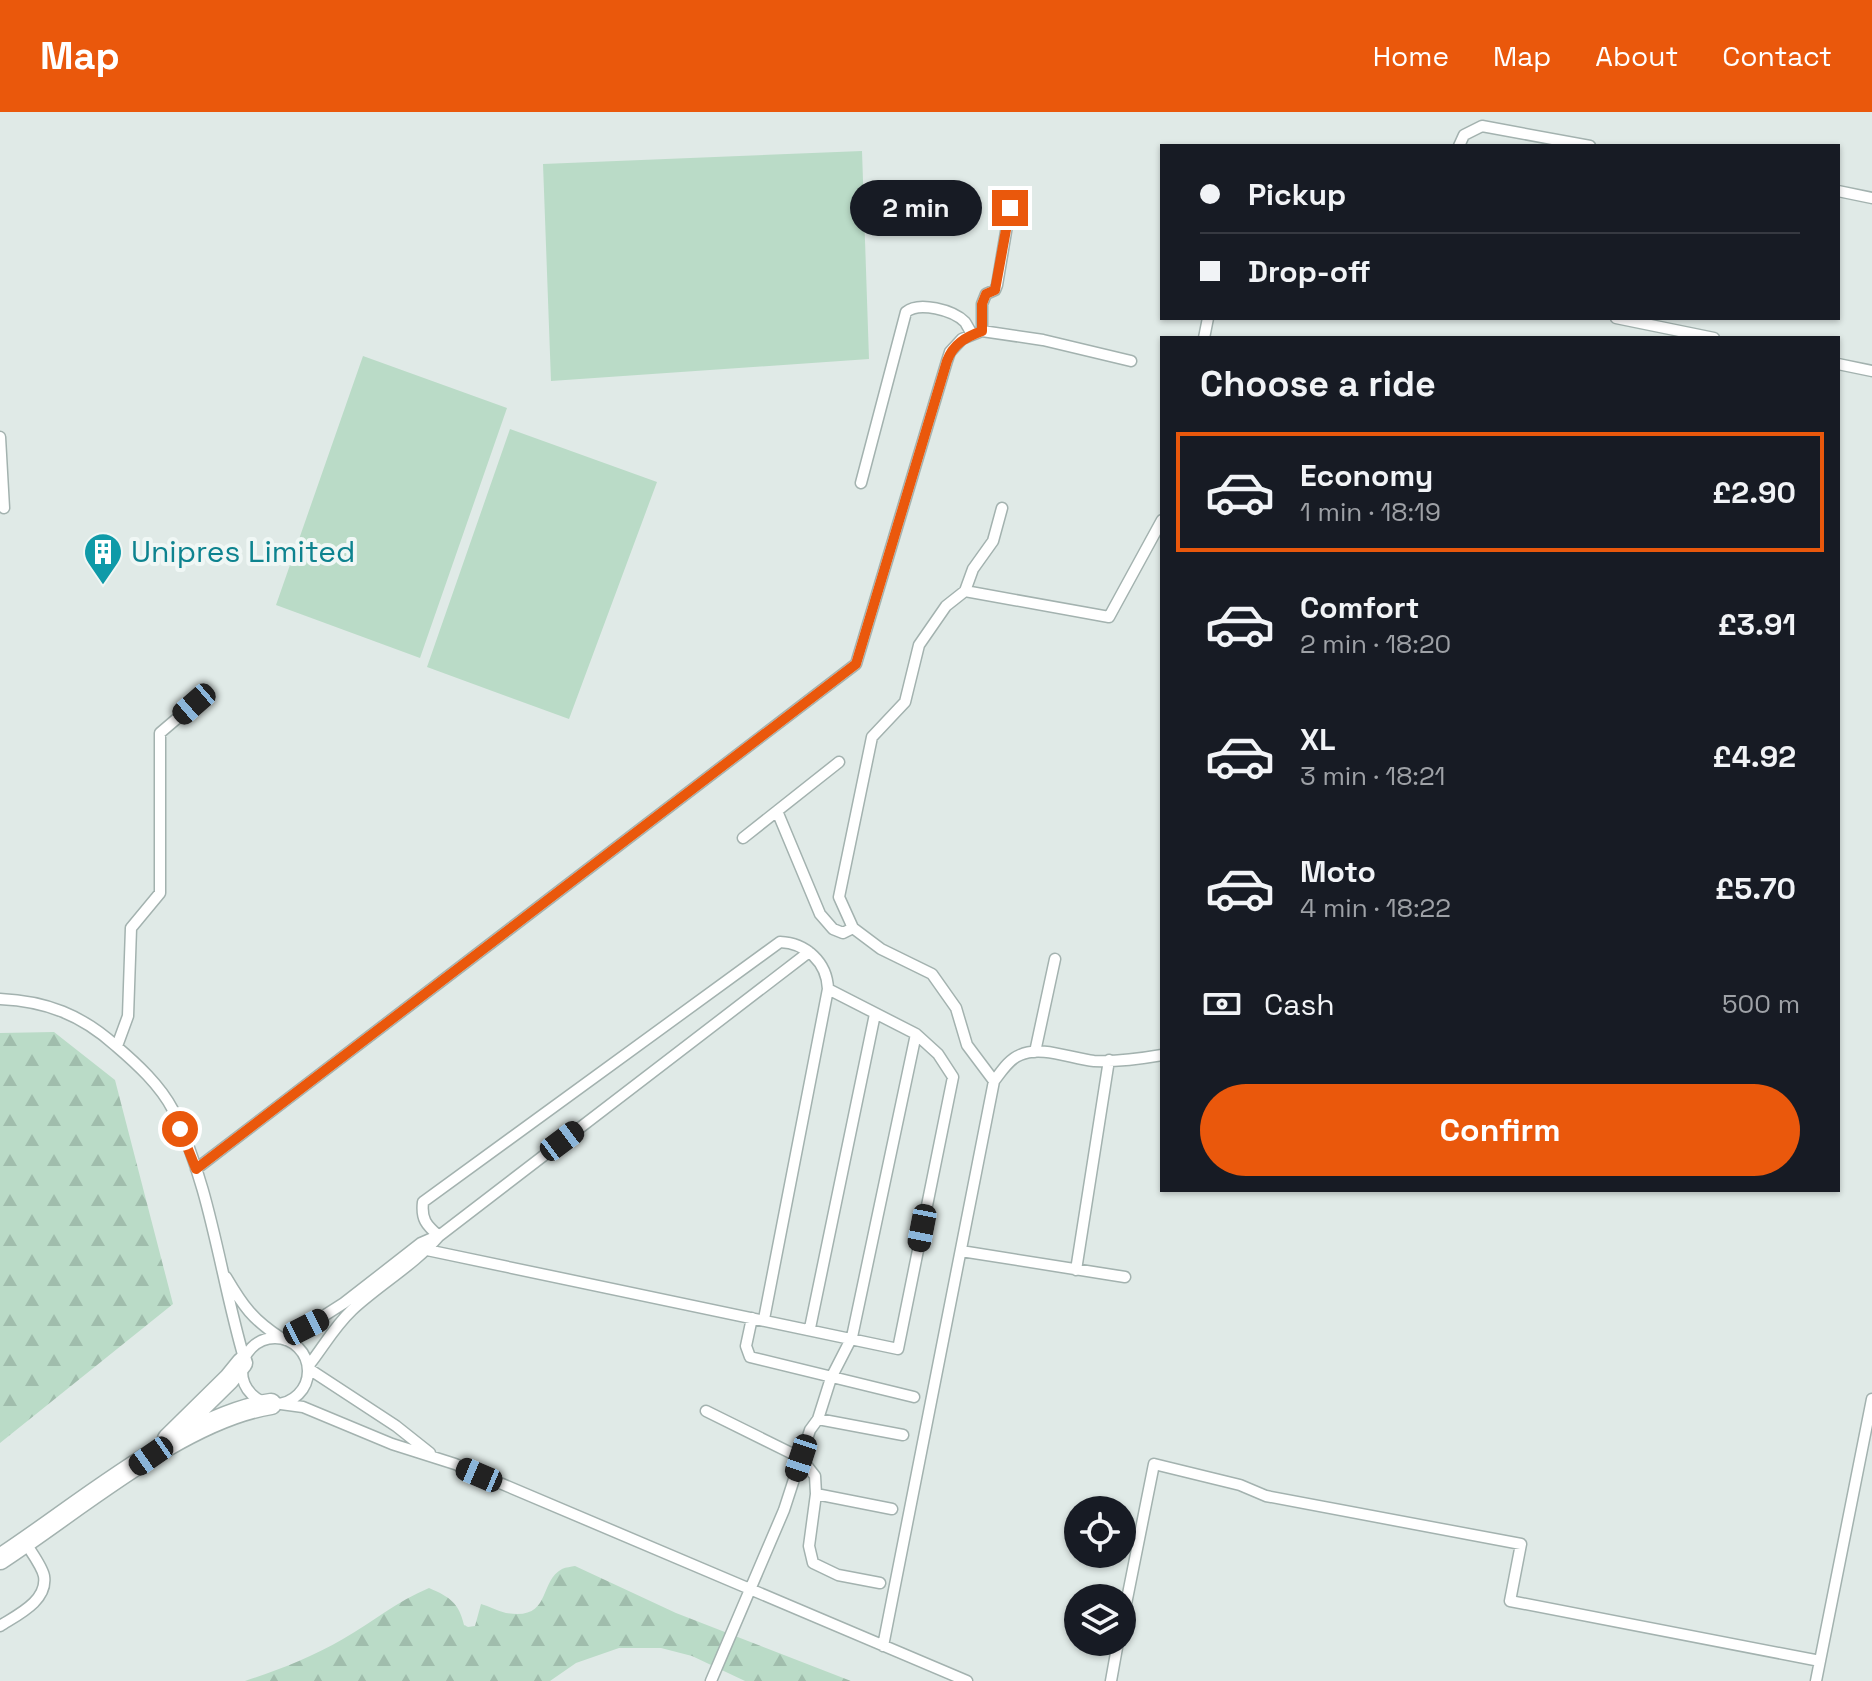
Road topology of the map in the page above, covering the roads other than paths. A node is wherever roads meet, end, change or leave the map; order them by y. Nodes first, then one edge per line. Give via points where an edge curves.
1 (1460, 144) edge
2 (1579, 144) edge
3 (1840, 191) edge
4 (1872, 198) edge
5 (1010, 208) dead end
6 (1626, 320) edge
7 (977, 333) junction
8 (1704, 336) edge
9 (1131, 361) dead end
10 (1840, 364) edge
11 (1872, 371) edge
12 (0, 437) edge
13 (861, 483) dead end
14 (4, 508) dead end
15 (1002, 508) dead end
16 (1160, 524) edge
17 (965, 591) junction
18 (194, 704) dead end
19 (839, 762) dead end
20 (777, 811) junction
21 (743, 838) dead end
22 (853, 928) junction
23 (809, 952) junction
24 (1055, 959) dead end
25 (828, 989) junction
26 (0, 999) edge
27 (875, 1014) junction
28 (916, 1034) junction
29 (117, 1046) junction
30 (1035, 1052) junction
31 (1160, 1055) edge
32 (1109, 1060) junction
33 (994, 1081) junction
34 (196, 1169) junction
35 (439, 1236) junction
36 (427, 1250) junction
37 (961, 1251) junction
38 (1076, 1270) junction
39 (225, 1275) junction
40 (1125, 1277) dead end
41 (752, 1318) junction
42 (764, 1319) junction
43 (810, 1328) junction
44 (852, 1337) junction
45 (285, 1339) junction
46 (243, 1360) junction
47 (309, 1367) junction
48 (831, 1378) junction
49 (914, 1397) dead end
50 (1872, 1399) edge
51 (276, 1404) junction
52 (706, 1411) dead end
53 (818, 1419) junction
54 (1869, 1430) edge
55 (903, 1435) dead end
56 (151, 1456) junction
57 (435, 1457) junction
58 (801, 1458) junction
59 (816, 1494) junction
60 (892, 1509) dead end
61 (25, 1542) junction
62 (0, 1559) edge
63 (880, 1583) dead end
64 (1130, 1584) edge
65 (750, 1589) junction
66 (0, 1626) edge
67 (883, 1646) junction
68 (1115, 1656) edge
69 (1820, 1661) junction
70 (711, 1681) edge
71 (967, 1681) edge
72 (1111, 1681) edge
73 (1816, 1681) edge

1 - 2 lane via 1464,135 1482,126
3 - 4 lane
5 - 7 lane via 995,290 986,294
6 - 8 lane
7 - 9 lane via 1043,340
7 - 13 lane via 939,310 917,307 906,312
7 - 34 lane via 956,346 947,361 856,664
10 - 11 lane
12 - 14 lane
15 - 17 lane via 993,541
16 - 17 lane via 1109,617
17 - 22 lane via 946,606 919,645 905,702 872,737 839,897
18 - 29 lane via 160,733 160,893 131,928 128,1016
19 - 20 lane
20 - 21 lane
20 - 22 lane via 820,914 833,929 843,933
22 - 33 lane via 881,949 932,974 956,1008 967,1045
23 - 25 lane via 825,970
23 - 35 lane
23 - 35 lane via 793,942 780,942 423,1202 425,1224
24 - 30 lane
25 - 27 lane
25 - 42 lane
26 - 29 lane via 57,1007
27 - 28 lane
27 - 43 lane
28 - 44 lane
28 - 44 lane via 953,1077 898,1349
29 - 34 lane via 143,1069 172,1108
30 - 32 lane
30 - 33 lane via 1007,1064
31 - 32 lane
32 - 38 lane
33 - 37 lane
34 - 39 lane
35 - 36 lane
35 - 45 lane via 421,1243 344,1303
36 - 41 lane
36 - 47 lane via 353,1309
37 - 38 lane
37 - 67 lane
38 - 40 lane
39 - 45 lane via 245,1310
39 - 46 lane
41 - 42 lane
41 - 48 lane via 746,1346 750,1357
42 - 43 lane
43 - 44 lane
44 - 48 lane
45 - 46 lane via 257,1342
45 - 47 lane via 297,1346
46 - 51 lane via 250,1394
46 - 56 street
47 - 51 lane via 302,1390
47 - 57 lane
48 - 49 lane
48 - 53 lane
50 - 54 lane
51 - 56 street via 247,1408
51 - 57 lane via 303,1407
52 - 58 lane
53 - 55 lane
53 - 58 lane
54 - 69 lane
56 - 61 street
57 - 65 lane
58 - 59 lane via 815,1476
58 - 65 lane
59 - 60 lane
59 - 63 lane via 809,1546 813,1563 838,1575
61 - 62 street
61 - 66 lane via 44,1575 42,1590 34,1603
64 - 69 lane via 1154,1464 1266,1496 1521,1544 1510,1601
65 - 67 lane
65 - 70 lane
67 - 71 lane
68 - 72 lane
69 - 73 lane

